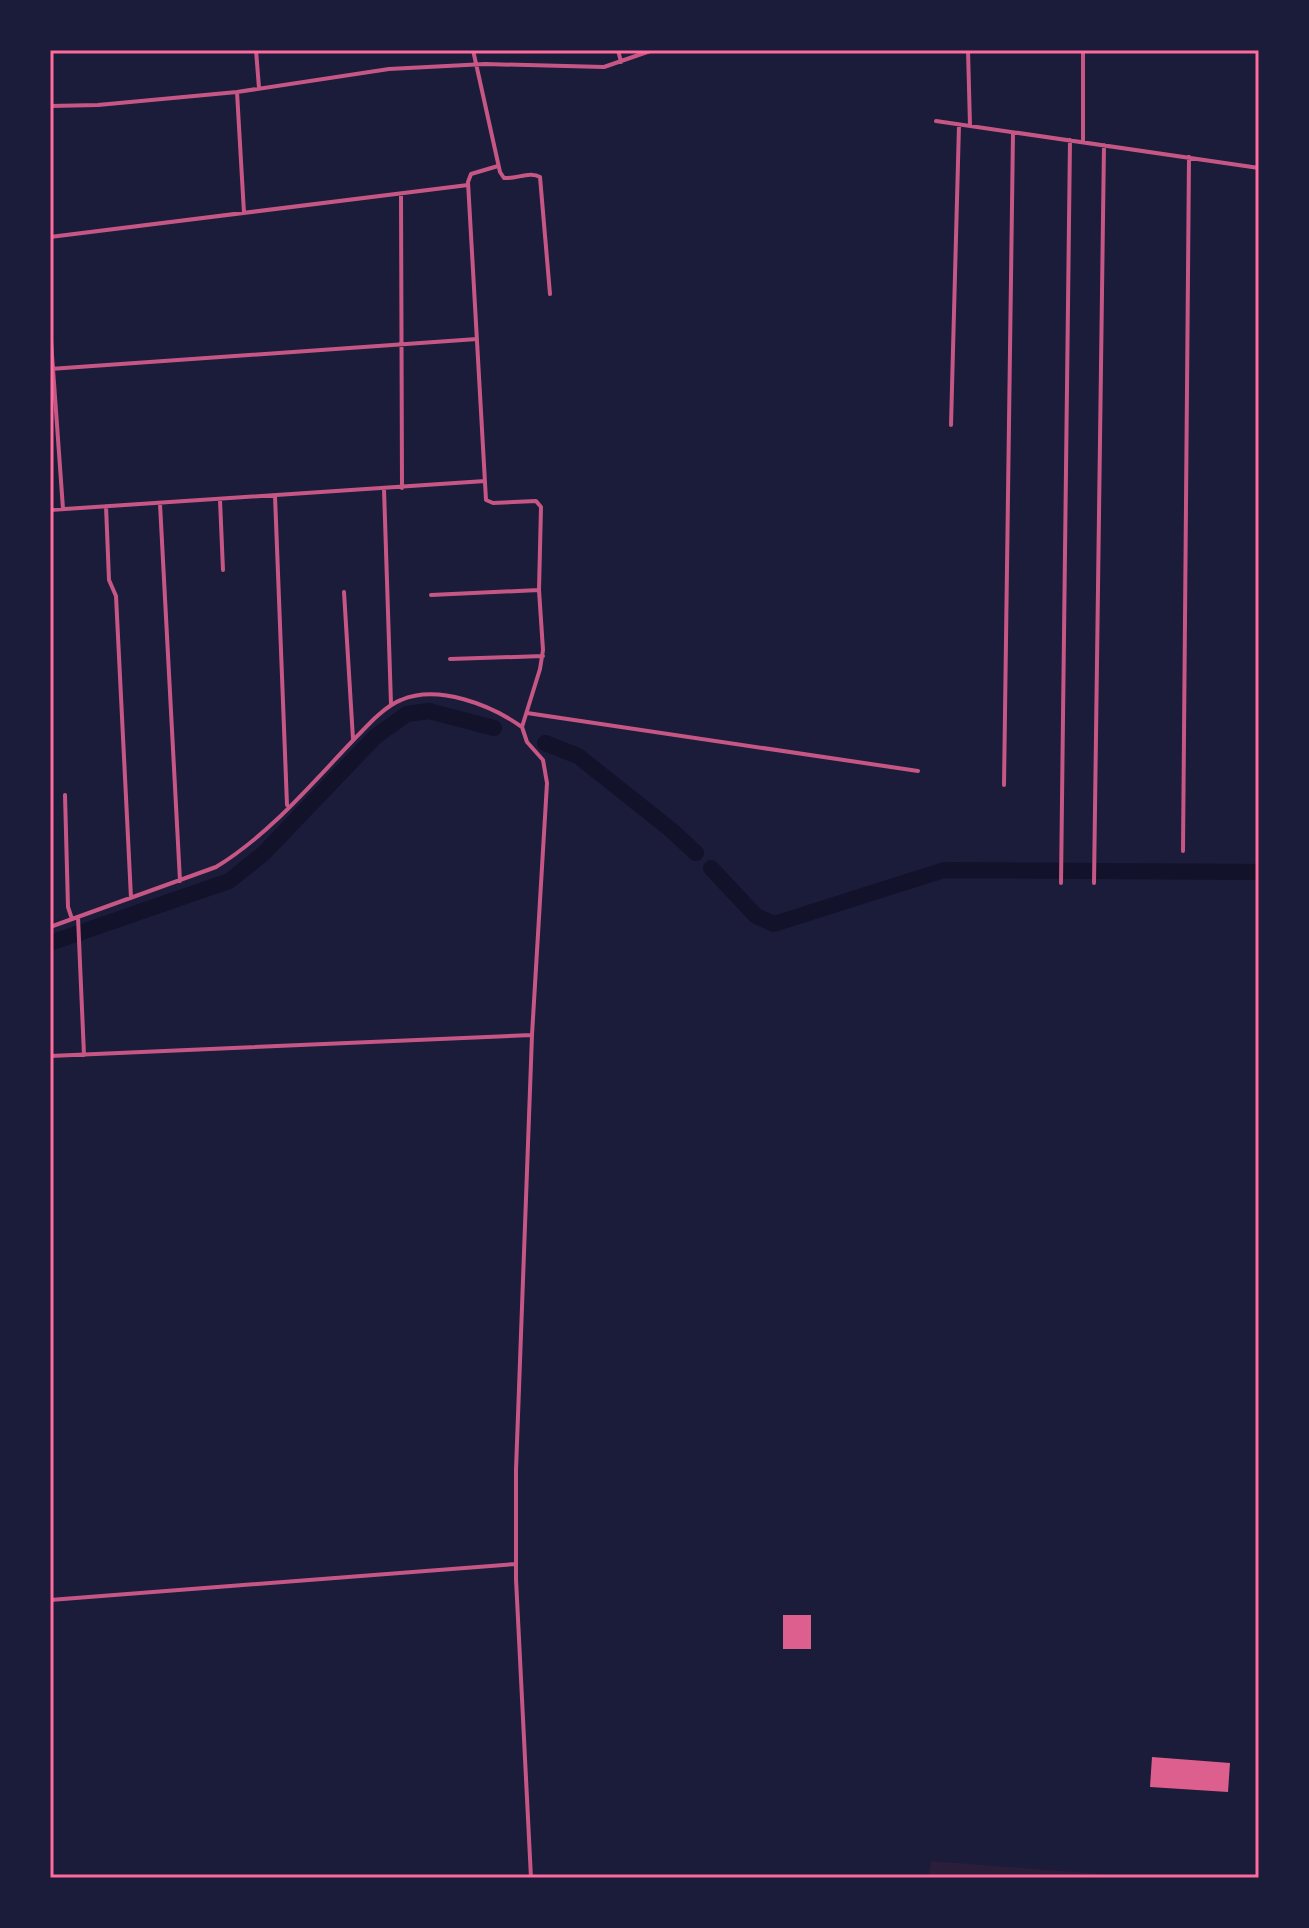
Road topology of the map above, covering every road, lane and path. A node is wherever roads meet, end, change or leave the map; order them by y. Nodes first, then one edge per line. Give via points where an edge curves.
1 (256, 50) edge
2 (473, 50) edge
3 (618, 50) edge
4 (653, 50) edge
5 (968, 50) edge
6 (1083, 50) edge
7 (621, 62) junction
8 (476, 64) junction
9 (259, 88) junction
10 (237, 92) junction
11 (50, 106) edge
12 (936, 121) dead end
13 (959, 125) junction
14 (970, 126) junction
15 (1013, 133) junction
16 (1070, 140) junction
17 (1083, 142) junction
18 (1104, 145) junction
19 (1189, 157) junction
20 (498, 166) junction
21 (1259, 168) edge
22 (468, 185) junction
23 (401, 194) junction
24 (244, 214) junction
25 (50, 237) edge
26 (550, 294) dead end
27 (50, 327) edge
28 (477, 339) junction
29 (401, 345) junction
30 (52, 369) edge
31 (951, 425) dead end
32 (485, 481) junction
33 (402, 488) junction
34 (384, 489) junction
35 (275, 496) junction
36 (220, 500) junction
37 (160, 504) junction
38 (106, 506) junction
39 (63, 509) junction
40 (50, 510) edge
41 (223, 570) dead end
42 (539, 590) junction
43 (344, 592) dead end
44 (431, 595) dead end
45 (543, 656) junction
46 (450, 659) dead end
47 (391, 704) junction
48 (527, 713) junction
49 (522, 727) junction
50 (353, 739) junction
51 (918, 771) dead end
52 (1004, 785) dead end
53 (65, 795) dead end
54 (287, 807) junction
55 (1183, 851) dead end
56 (180, 881) junction
57 (1061, 883) dead end
58 (1094, 883) dead end
59 (131, 898) junction
60 (75, 918) junction
61 (50, 927) edge
62 (532, 1035) junction
63 (84, 1055) junction
64 (50, 1056) edge
65 (516, 1564) junction
66 (50, 1600) edge
67 (531, 1878) edge

1 - 9 street
2 - 8 street
3 - 7 street
4 - 7 street
5 - 14 street
6 - 17 street
7 - 8 street via 592,68
8 - 9 street via 373,70
8 - 20 street
9 - 10 street
10 - 11 street
10 - 24 street
12 - 13 street
13 - 14 street
13 - 31 street
14 - 15 street
15 - 16 street
15 - 52 street
16 - 17 street
16 - 57 street
17 - 18 street
18 - 19 street
18 - 58 street
19 - 21 street
19 - 55 street
20 - 22 street via 471,174
20 - 26 street via 504,178 540,177
22 - 23 street
22 - 28 street
23 - 24 street
23 - 29 street
24 - 25 street
27 - 30 street
28 - 29 street
28 - 32 street
29 - 30 street
29 - 33 street
30 - 39 street
32 - 33 street
32 - 42 street via 488,503 540,503
33 - 34 street
34 - 35 street
34 - 47 street
35 - 36 street
35 - 54 street
36 - 37 street
36 - 41 street
37 - 38 street
37 - 56 street
38 - 39 street
38 - 59 street via 109,580 116,596
39 - 40 street
42 - 44 street
42 - 45 street
43 - 50 street
45 - 46 street
45 - 48 street
47 - 49 street via 437,695 495,711
47 - 50 street
48 - 49 street
48 - 51 street
49 - 62 street via 543,760 547,783
50 - 54 street
53 - 60 street via 68,907
54 - 56 street via 239,853
56 - 59 street
59 - 60 street
60 - 61 street
60 - 63 street
62 - 63 street
62 - 65 street
63 - 64 street
65 - 66 street
65 - 67 street

